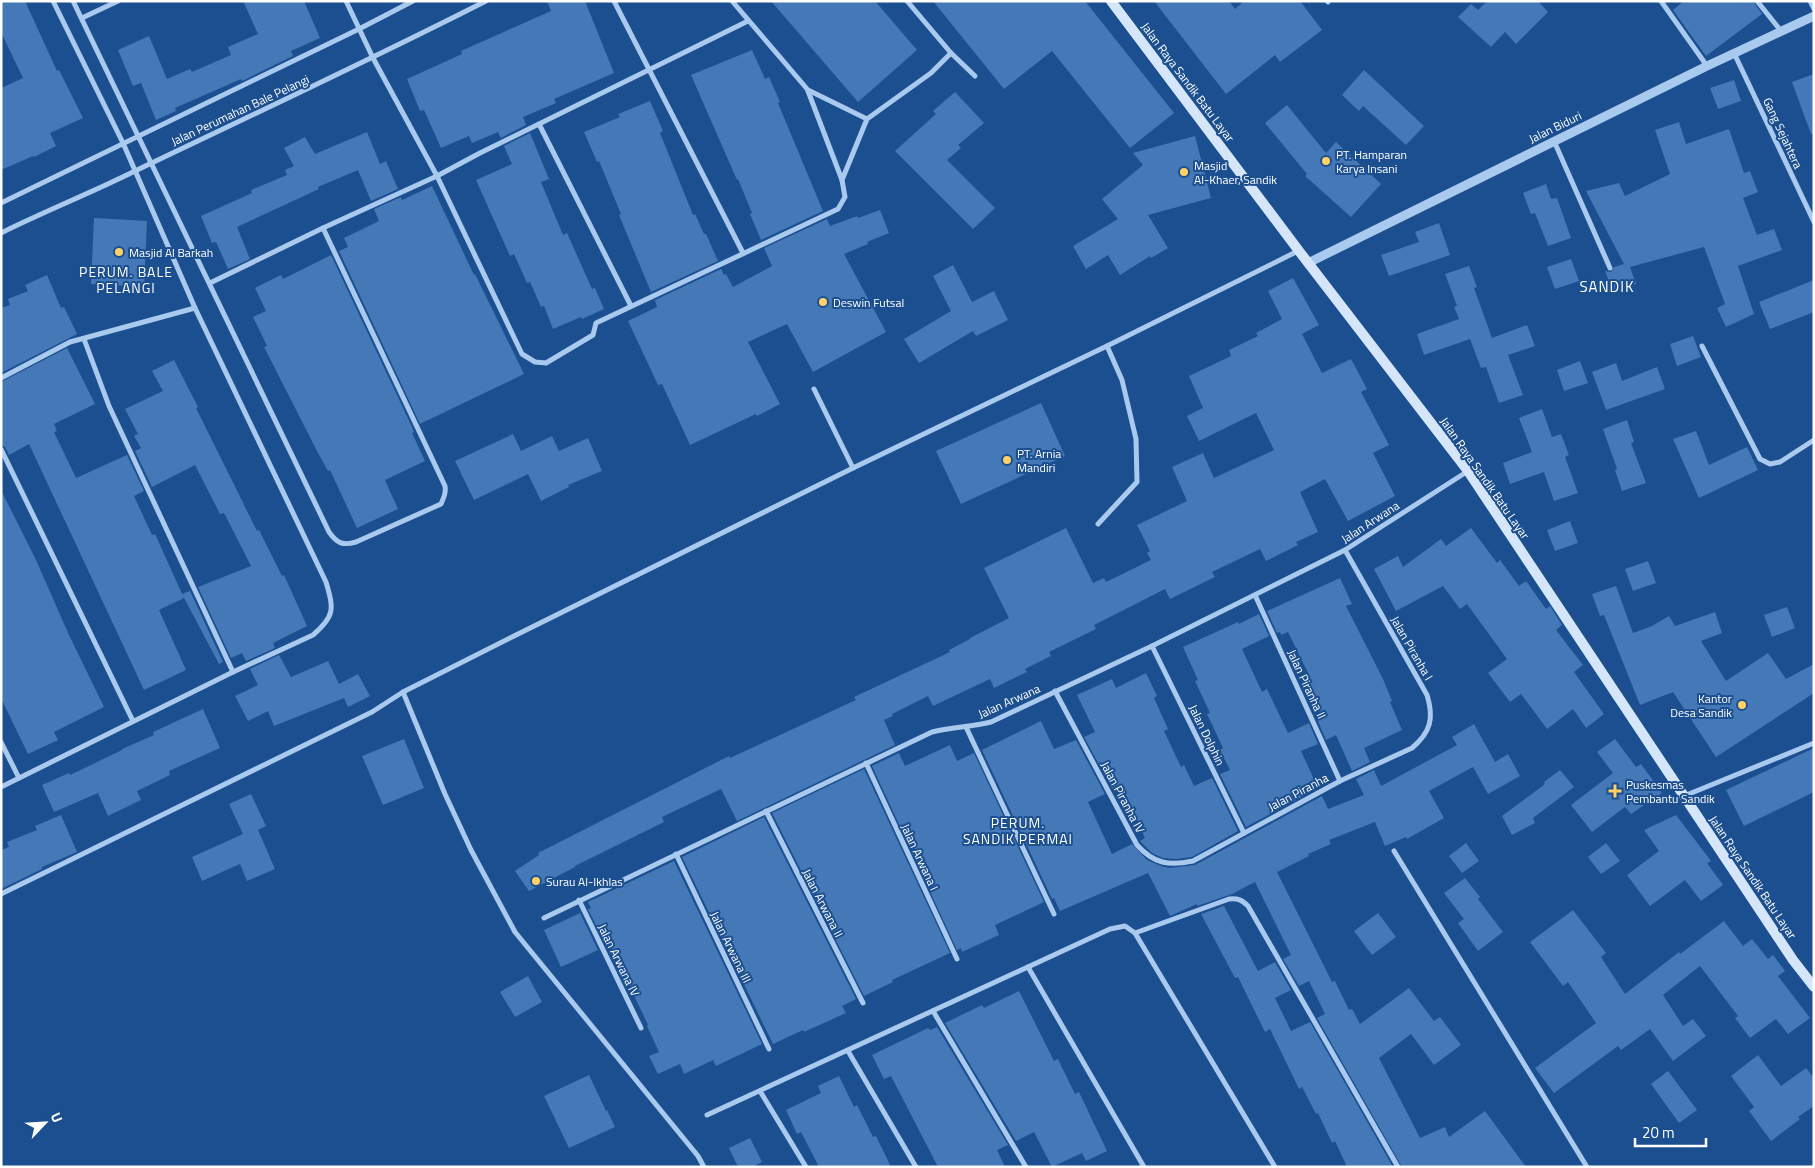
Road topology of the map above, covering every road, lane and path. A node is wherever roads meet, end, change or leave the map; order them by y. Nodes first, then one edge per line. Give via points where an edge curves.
1 (53, 1) edge
2 (74, 1) edge
3 (118, 1) edge
4 (346, 1) edge
5 (413, 1) edge
6 (486, 1) edge
7 (614, 1) edge
8 (732, 1) edge
9 (907, 1) edge
10 (1111, 1) edge
11 (1660, 1) edge
12 (1757, 1) edge
13 (1810, 1) edge
14 (1814, 9) edge
15 (1814, 16) edge
16 (82, 18) junction
17 (748, 21) junction
18 (359, 29) junction
19 (1781, 31) junction
20 (951, 53) junction
21 (1734, 53) junction
22 (373, 58) junction
23 (1707, 66) junction
24 (650, 70) junction
25 (975, 76) dead end
26 (808, 90) junction
27 (867, 119) junction
28 (540, 124) junction
29 (138, 136) junction
30 (1554, 142) junction
31 (124, 143) junction
32 (152, 162) junction
33 (136, 171) junction
34 (437, 176) junction
35 (842, 180) junction
36 (1, 202) edge
37 (1814, 222) edge
38 (323, 228) junction
39 (1, 233) edge
40 (1299, 251) junction
41 (743, 253) junction
42 (1308, 263) junction
43 (1610, 268) dead end
44 (210, 283) junction
45 (631, 306) junction
46 (195, 308) junction
47 (84, 339) junction
48 (1107, 346) junction
49 (1702, 346) dead end
50 (1, 378) edge
51 (814, 389) dead end
52 (1814, 440) edge
53 (1, 449) edge
54 (853, 468) junction
55 (1468, 470) junction
56 (1098, 524) dead end
57 (1345, 550) junction
58 (1255, 595) junction
59 (1152, 646) junction
60 (233, 672) junction
61 (1055, 691) junction
62 (403, 692) junction
63 (133, 721) junction
64 (966, 727) junction
65 (1, 742) edge
66 (1814, 744) edge
67 (1403, 752) joint
68 (866, 763) junction
69 (19, 778) junction
70 (1340, 781) junction
71 (1, 786) edge
72 (1684, 797) junction
73 (766, 811) junction
74 (1244, 833) junction
75 (1394, 851) dead end
76 (676, 854) junction
77 (1205, 855) joint
78 (1, 894) edge
79 (579, 900) junction
80 (1054, 914) dead end
81 (544, 918) dead end
82 (1135, 933) junction
83 (957, 959) dead end
84 (1028, 967) junction
85 (1814, 987) edge
86 (863, 1004) dead end
87 (933, 1011) junction
88 (641, 1028) dead end
89 (769, 1049) dead end
90 (848, 1051) junction
91 (760, 1091) junction
92 (708, 1115) dead end
93 (704, 1167) edge
94 (806, 1167) edge
95 (916, 1167) edge
96 (1026, 1167) edge
97 (1144, 1167) edge
98 (1275, 1167) edge
99 (1398, 1167) edge
100 (1587, 1167) edge

1 - 31 street
2 - 16 street
3 - 16 street
4 - 18 street
5 - 18 street
6 - 22 street, Jalan Perumahan Bale Pelangi
7 - 24 street
8 - 17 street
9 - 20 street
10 - 40 main road, Jalan Raya Sandik Batu Layar
11 - 23 street
12 - 19 street
13 - 14 street
15 - 19 street, Jalan Biduri
16 - 29 street
17 - 24 street
17 - 26 street
18 - 22 street
18 - 29 street
19 - 21 street, Jalan Biduri
20 - 25 street
20 - 27 street via 931,73
21 - 23 street, Jalan Biduri
21 - 37 street, Gang Sejahtera
22 - 32 street, Jalan Perumahan Bale Pelangi
22 - 34 street
23 - 30 street, Jalan Biduri
24 - 28 street
24 - 41 street
26 - 27 street
26 - 35 street
27 - 35 street
28 - 34 street
28 - 45 street
29 - 31 street
29 - 32 street
30 - 42 street, Jalan Biduri
30 - 43 street
31 - 33 street
31 - 36 street
32 - 33 street, Jalan Perumahan Bale Pelangi
32 - 44 street
33 - 39 street, Jalan Perumahan Bale Pelangi
33 - 46 street
34 - 38 street
34 - 45 street via 522,354 527,358 546,362 593,335 596,323
35 - 41 street via 845,197 838,209
38 - 44 street
38 - 44 street via 445,486 441,504 356,542 345,545 336,542 328,532
40 - 42 main road, Jalan Raya Sandik Batu Layar
40 - 48 street
41 - 45 street
42 - 55 main road, Jalan Raya Sandik Batu Layar
46 - 47 street
46 - 60 street via 326,582 332,609 323,626 313,635
47 - 50 street via 70,342
47 - 60 street via 109,406
48 - 54 street
48 - 56 street via 1122,380 1136,439 1137,482
49 - 52 street via 1760,459 1770,464 1780,462
51 - 54 street
53 - 63 street
54 - 62 street
55 - 57 street, Jalan Arwana
55 - 72 main road, Jalan Raya Sandik Batu Layar
57 - 58 street, Jalan Arwana
57 - 67 street, Jalan Piranha I via 1427,695 1431,708 1431,721 1422,739
58 - 59 street, Jalan Arwana
58 - 70 street, Jalan Piranha II
59 - 61 street, Jalan Arwana
59 - 74 street, Jalan Dolphin
60 - 63 street
61 - 64 street, Jalan Arwana via 991,722
61 - 77 street, Jalan Piranha IV via 1143,852 1158,862 1177,864
62 - 78 street via 372,712
62 - 93 street via 471,850 515,932
63 - 69 street
64 - 68 street, Jalan Arwana via 932,732
64 - 80 street
65 - 69 street
66 - 72 street
67 - 70 street, Jalan Piranha
68 - 73 street, Jalan Arwana
68 - 83 street, Jalan Arwana I
69 - 71 street
70 - 74 street, Jalan Piranha
72 - 85 main road, Jalan Raya Sandik Batu Layar
73 - 76 street, Jalan Arwana
73 - 86 street, Jalan Arwana II
74 - 77 street, Jalan Piranha
75 - 100 street
76 - 79 street, Jalan Arwana
76 - 89 street, Jalan Arwana III
79 - 81 street, Jalan Arwana
79 - 88 street, Jalan Arwana IV
82 - 84 street via 1125,926 1110,929
82 - 98 street
82 - 99 street via 1230,899 1243,901
84 - 87 street
84 - 97 street
87 - 90 street
87 - 96 street
90 - 91 street
90 - 95 street
91 - 92 street
91 - 94 street

